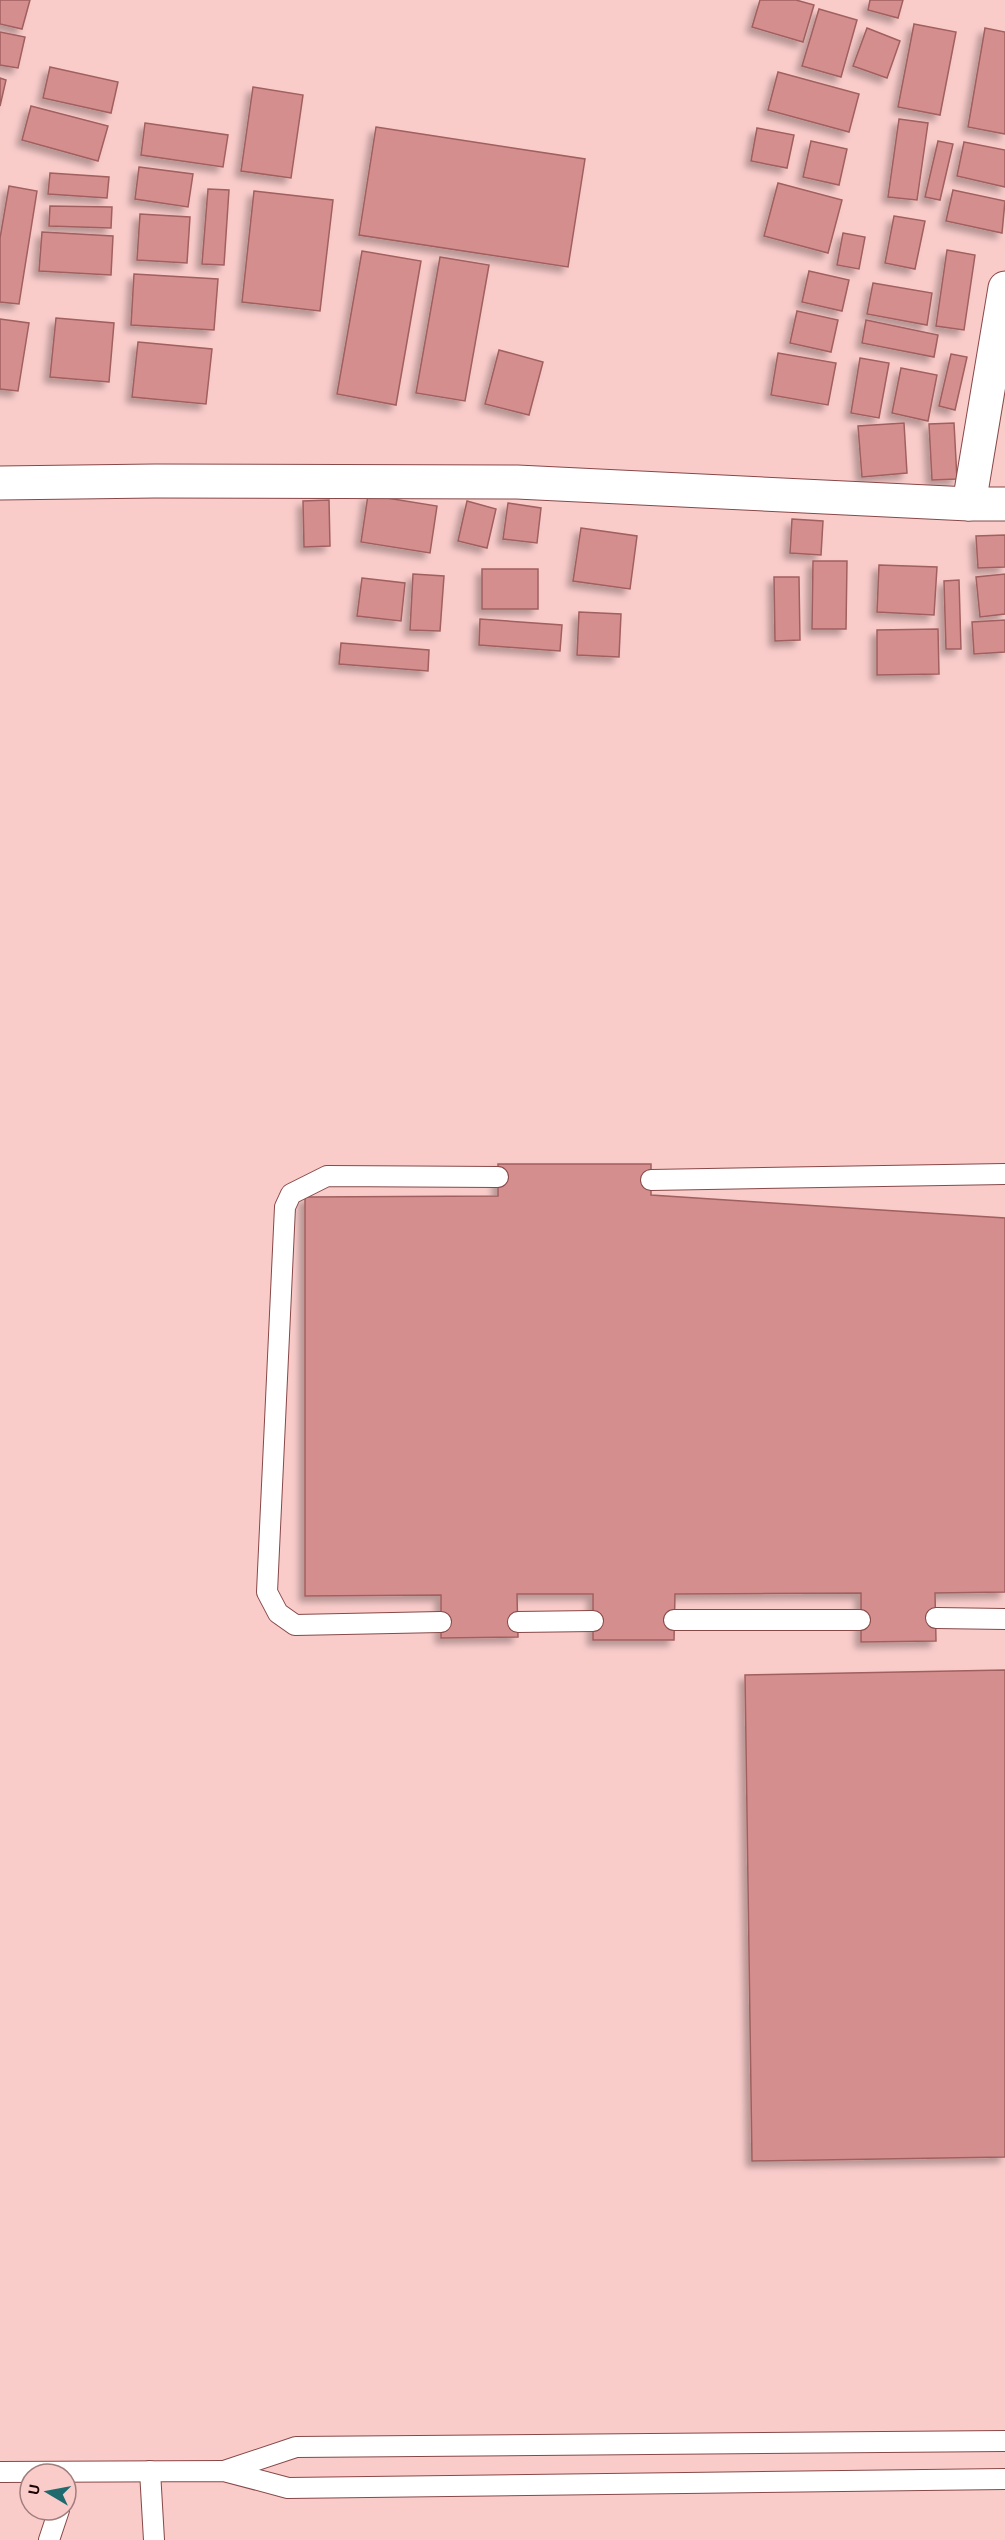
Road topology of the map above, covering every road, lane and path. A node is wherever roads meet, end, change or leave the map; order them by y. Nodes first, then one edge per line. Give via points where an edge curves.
1 (1005, 288) edge
2 (0, 483) edge
3 (969, 504) junction
4 (1005, 504) edge
5 (1005, 1174) edge
6 (498, 1178) dead end
7 (651, 1180) dead end
8 (936, 1618) dead end
9 (1005, 1619) edge
10 (674, 1620) dead end
11 (860, 1620) dead end
12 (593, 1621) dead end
13 (441, 1622) dead end
14 (518, 1622) dead end
15 (1005, 2441) edge
16 (150, 2471) junction
17 (224, 2471) junction
18 (0, 2472) edge
19 (18, 2473) edge
20 (78, 2476) edge
21 (1005, 2479) edge
22 (54, 2522) edge
23 (49, 2540) edge
24 (154, 2540) edge

1 - 3 main road
2 - 3 main road via 517,482
3 - 4 main road
5 - 7 lane
6 - 13 lane via 327,1176 291,1194 285,1207 267,1592 278,1613 295,1625
8 - 9 lane
10 - 11 lane
12 - 14 lane
15 - 17 lane via 296,2447
16 - 17 lane
16 - 20 lane
16 - 24 lane
17 - 21 lane via 288,2488
18 - 19 lane
22 - 23 lane

